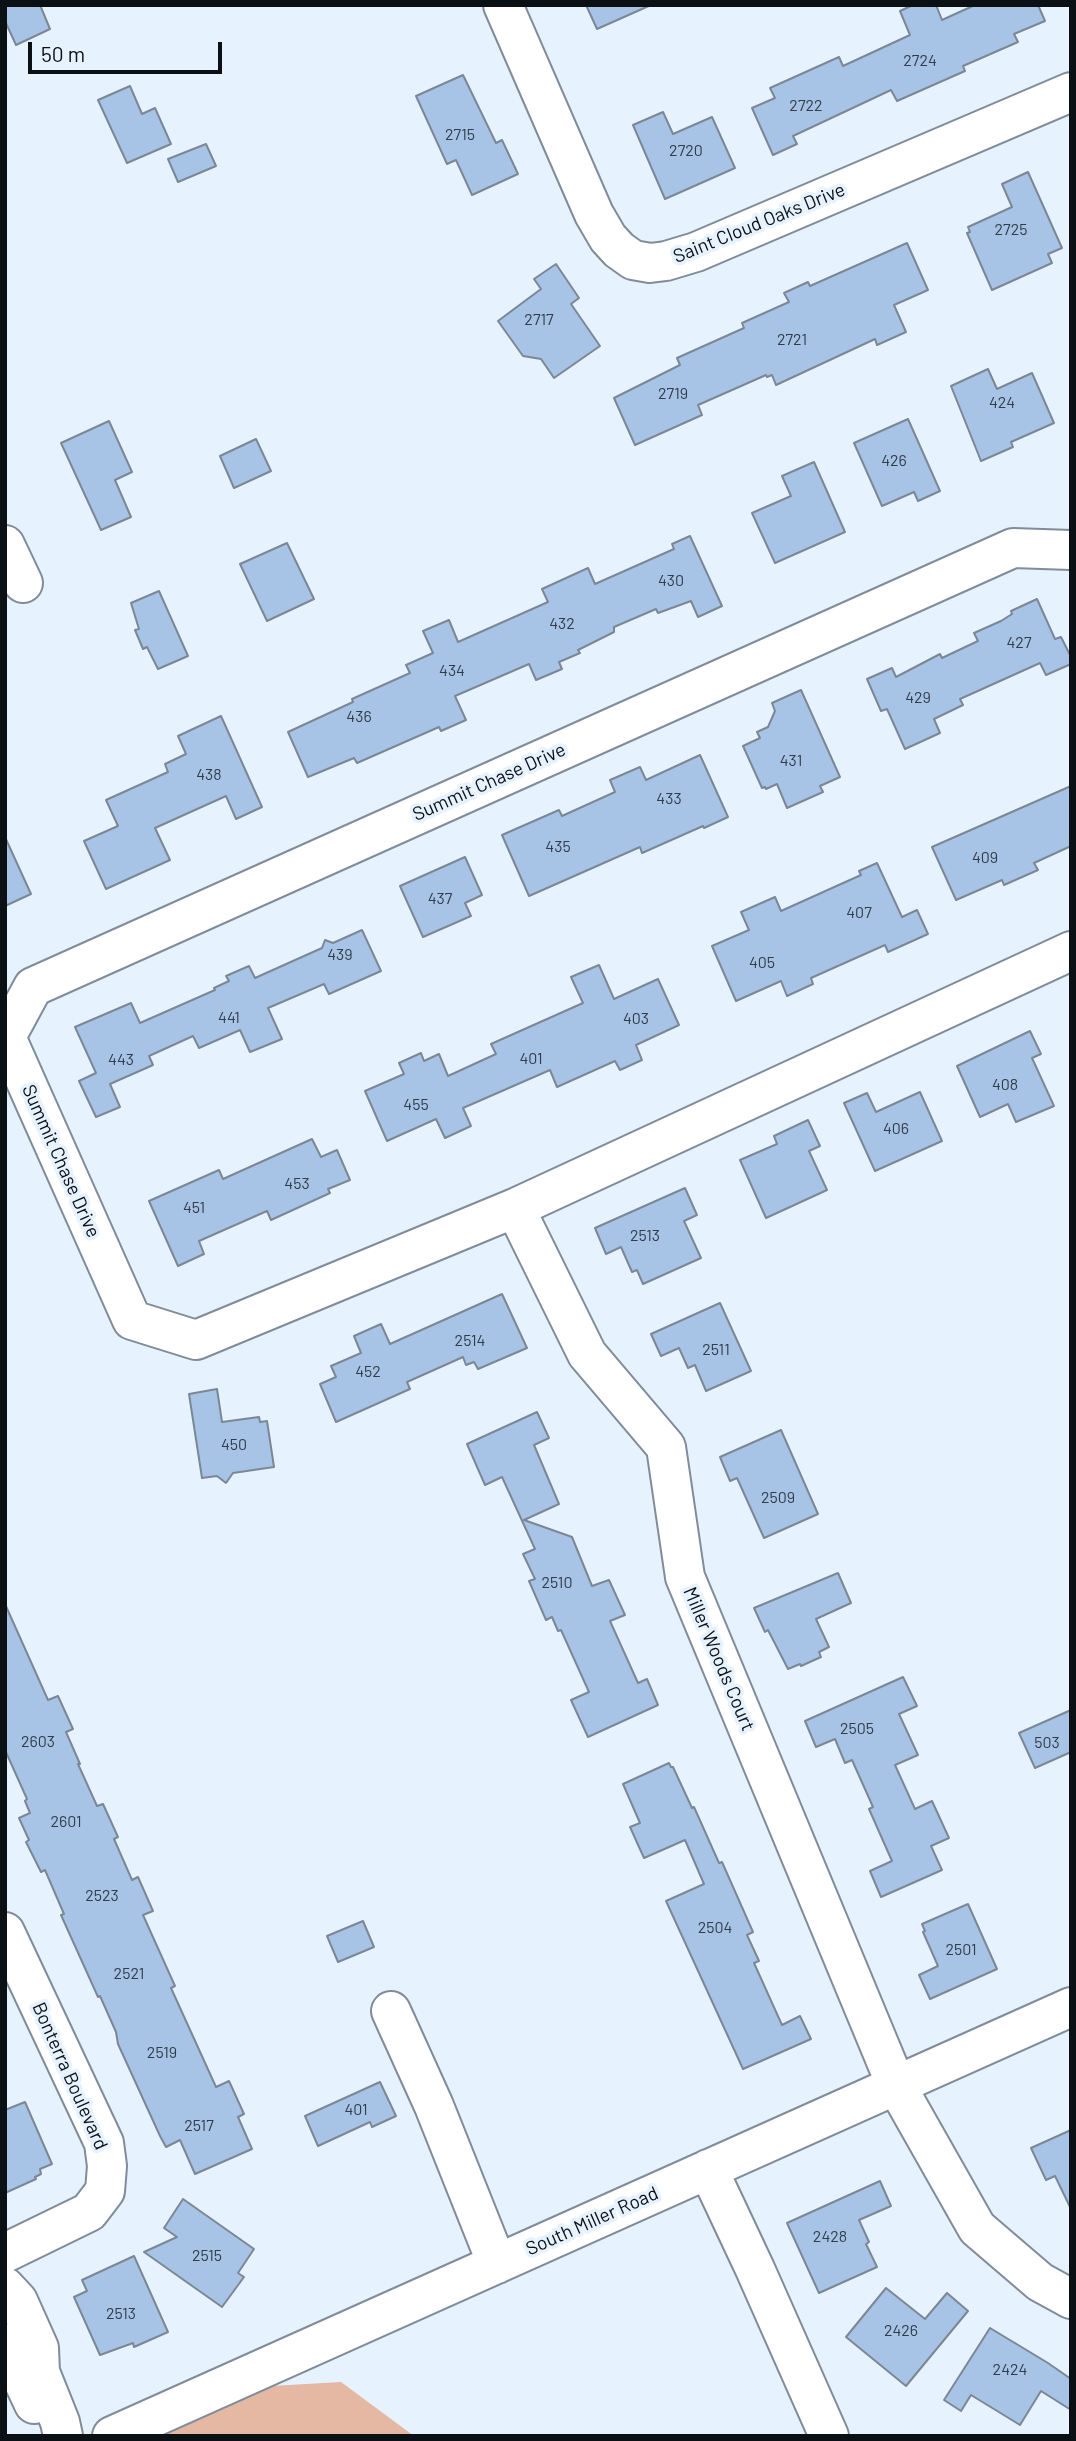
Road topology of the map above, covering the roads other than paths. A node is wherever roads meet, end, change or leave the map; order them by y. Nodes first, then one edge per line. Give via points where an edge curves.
1 (503, 5) edge
2 (1071, 92) edge
3 (5, 545) edge
4 (1071, 550) edge
5 (23, 583) dead end
6 (1071, 951) edge
7 (515, 1209) junction
8 (5, 1932) edge
9 (1071, 2007) edge
10 (391, 2011) dead end
11 (896, 2085) junction
12 (708, 2169) junction
13 (5, 2253) edge
14 (497, 2264) junction
15 (5, 2287) edge
16 (1071, 2299) edge
17 (22, 2345) edge
18 (52, 2436) edge
19 (63, 2436) edge
20 (89, 2436) edge
21 (112, 2436) edge
22 (829, 2436) edge

1 - 2 street, Saint Cloud Oaks Drive via 594,214 619,250 633,260 650,263 696,252
3 - 5 street
4 - 7 street, Summit Chase Drive via 1013,548 33,987 6,1037 132,1320 196,1340
6 - 7 street, Summit Chase Drive
7 - 11 street, Miller Woods Court via 587,1354 666,1447 685,1577
8 - 13 street, Bonterra Boulevard via 104,2143 107,2166 105,2191 89,2212
9 - 11 street, South Miller Road
10 - 14 street
11 - 12 street, South Miller Road
11 - 16 street, Miller Woods Court via 977,2228 1040,2282
12 - 14 street, South Miller Road
12 - 22 street
14 - 21 street, South Miller Road
15 - 17 street via 18,2301
17 - 18 street via 43,2424
17 - 19 street via 40,2372
17 - 20 street via 54,2361

